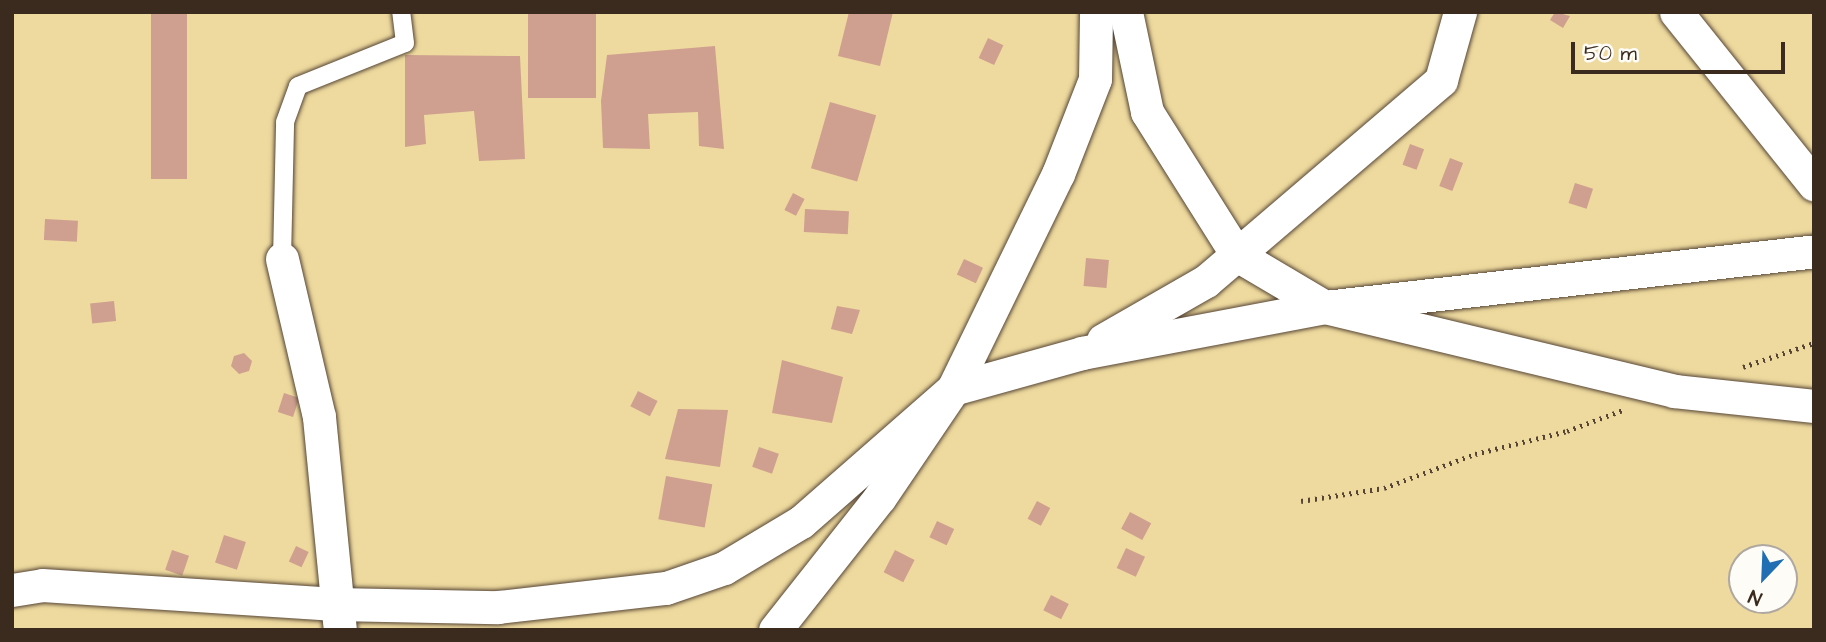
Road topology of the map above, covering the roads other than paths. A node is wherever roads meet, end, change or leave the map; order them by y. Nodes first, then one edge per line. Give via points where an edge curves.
1 (401, 12) edge
2 (1096, 12) edge
3 (1126, 12) edge
4 (1460, 12) edge
5 (1676, 12) edge
6 (1814, 184) edge
7 (1814, 251) edge
8 (1237, 255) junction
9 (282, 259) joint
10 (1325, 307) junction
11 (1082, 353) junction
12 (953, 389) junction
13 (1814, 407) edge
14 (12, 590) edge
15 (338, 617) edge
16 (775, 630) edge

1 - 9 lane via 405,43 299,86 285,121
2 - 12 street via 1095,79 1058,174
3 - 8 street via 1147,112
4 - 8 street via 1441,79
5 - 6 street
7 - 10 street
8 - 10 street
8 - 11 street via 1206,281
9 - 15 street via 319,417
10 - 11 street
10 - 13 street via 1674,391
11 - 12 street
12 - 15 street via 801,522 724,568 666,589 498,607
12 - 16 street via 880,497
14 - 15 street via 42,585

